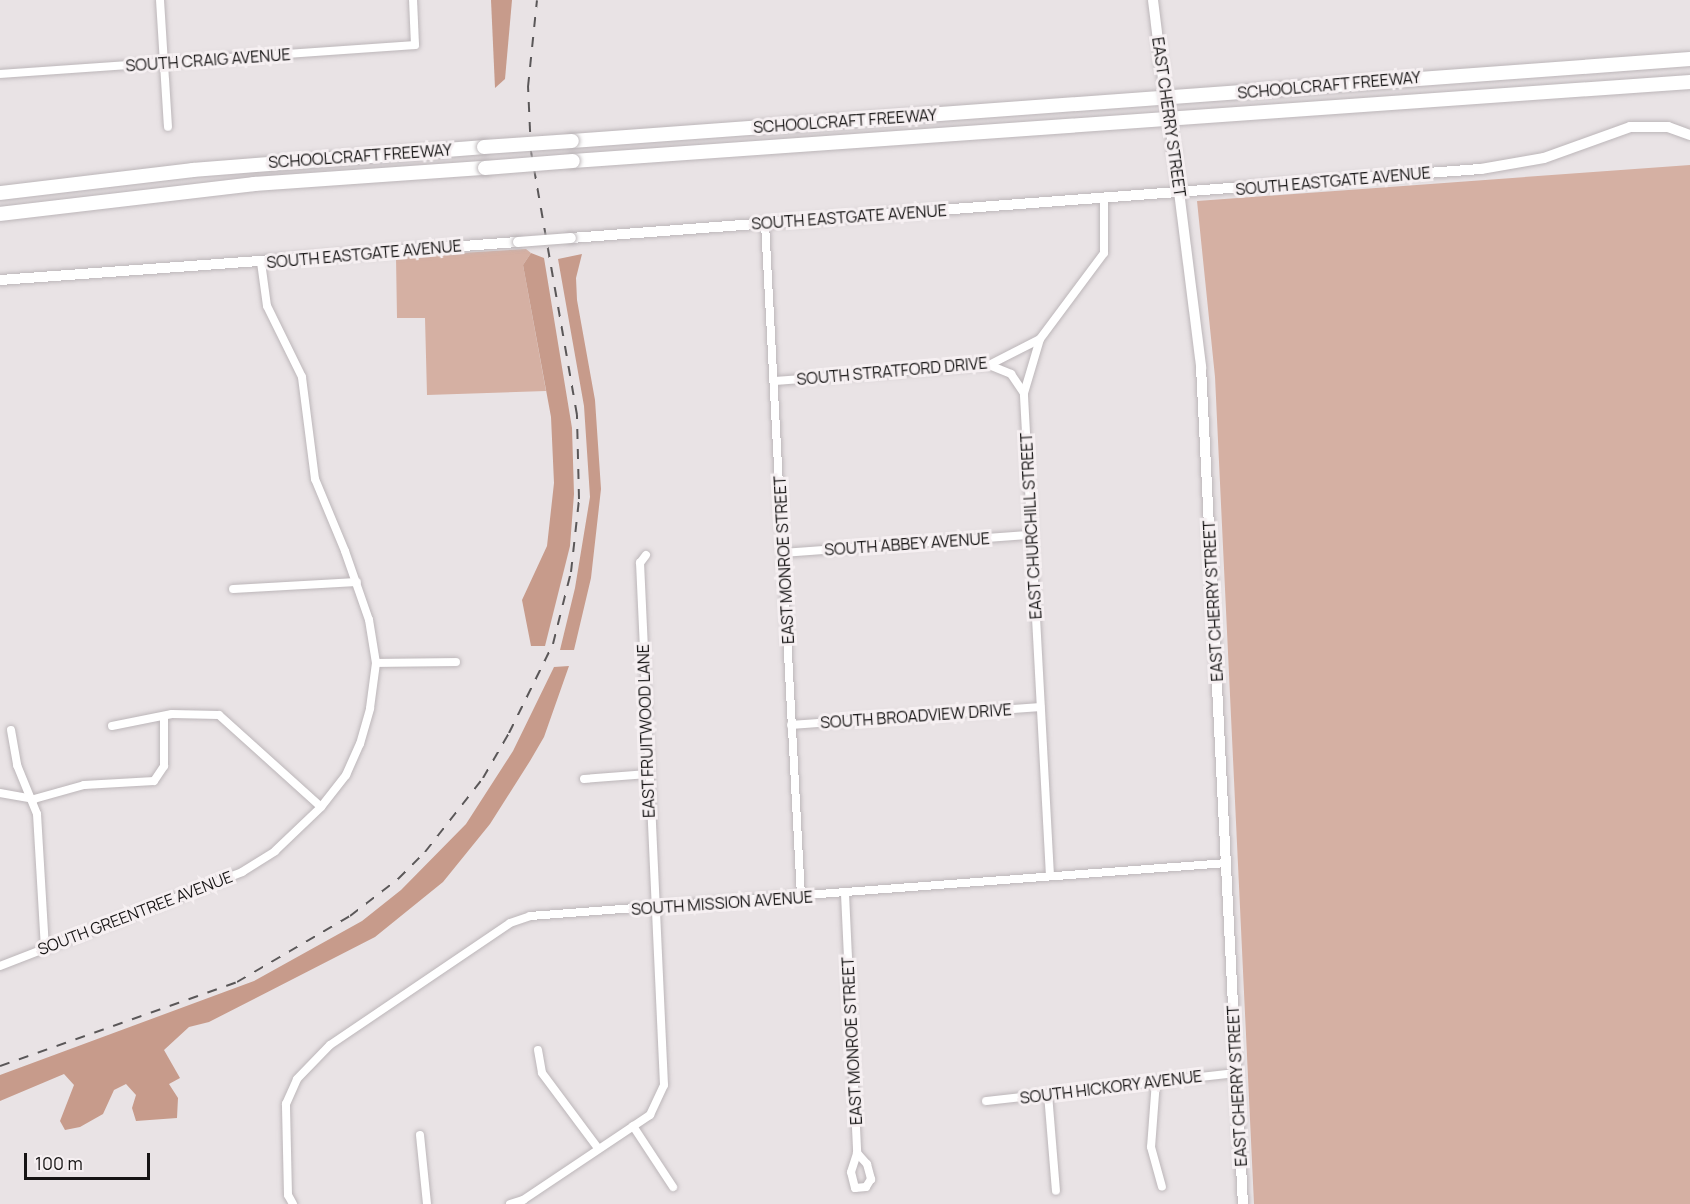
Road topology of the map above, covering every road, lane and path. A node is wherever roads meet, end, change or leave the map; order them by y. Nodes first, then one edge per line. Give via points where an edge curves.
1 (160, 0) edge
2 (413, 0) edge
3 (1153, 0) edge
4 (1690, 59) edge
5 (164, 63) junction
6 (0, 74) edge
7 (1688, 83) edge
8 (168, 127) dead end
9 (1690, 135) edge
10 (0, 193) edge
11 (1179, 194) junction
12 (1104, 199) junction
13 (0, 214) edge
14 (765, 223) junction
15 (261, 262) junction
16 (0, 280) edge
17 (1040, 339) junction
18 (989, 365) junction
19 (775, 381) junction
20 (1024, 393) junction
21 (1030, 535) junction
22 (783, 553) junction
23 (646, 555) dead end
24 (357, 582) junction
25 (233, 589) dead end
26 (456, 662) dead end
27 (376, 663) junction
28 (1040, 706) junction
29 (164, 718) junction
30 (791, 725) junction
31 (112, 726) dead end
32 (11, 730) dead end
33 (648, 774) junction
34 (584, 779) dead end
35 (0, 793) edge
36 (34, 799) junction
37 (321, 807) junction
38 (1227, 863) junction
39 (1050, 876) junction
40 (845, 894) junction
41 (801, 897) junction
42 (655, 908) junction
43 (45, 948) junction
44 (0, 966) edge
45 (538, 1050) dead end
46 (1236, 1073) junction
47 (1156, 1081) junction
48 (1048, 1094) junction
49 (986, 1101) dead end
50 (633, 1126) junction
51 (420, 1135) dead end
52 (598, 1148) junction
53 (857, 1153) dead end
54 (673, 1187) dead end
55 (1161, 1187) dead end
56 (1056, 1191) dead end
57 (293, 1204) edge
58 (427, 1204) edge
59 (510, 1204) edge
60 (1243, 1204) edge

1 - 5 street
2 - 5 street, SOUTH CRAIG AVENUE via 415,45
3 - 11 street, EAST CHERRY STREET, bridge
4 - 10 highway, SCHOOLCRAFT FREEWAY, bridge via 217,167
5 - 6 street, SOUTH CRAIG AVENUE
5 - 8 street
7 - 13 highway, SCHOOLCRAFT FREEWAY, bridge via 243,185
9 - 11 street, SOUTH EASTGATE AVENUE via 1668,127 1630,127 1544,158 1501,167
11 - 12 street, SOUTH EASTGATE AVENUE
11 - 38 street, EAST CHERRY STREET via 1201,367
12 - 14 street, SOUTH EASTGATE AVENUE
12 - 17 street, EAST CHURCHILL STREET via 1104,253
14 - 15 street, SOUTH EASTGATE AVENUE, bridge
14 - 19 street, EAST MONROE STREET
15 - 16 street, SOUTH EASTGATE AVENUE
15 - 24 street via 267,306 302,377 315,479
17 - 18 street, SOUTH STRATFORD DRIVE
17 - 20 street, EAST CHURCHILL STREET
18 - 19 street, SOUTH STRATFORD DRIVE
18 - 20 street via 1011,374
19 - 22 street, EAST MONROE STREET
20 - 21 street, EAST CHURCHILL STREET
21 - 22 street, SOUTH ABBEY AVENUE
21 - 28 street, EAST CHURCHILL STREET
22 - 30 street, EAST MONROE STREET
23 - 33 street, EAST FRUITWOOD LANE via 640,563
24 - 25 street
24 - 27 street
26 - 27 street
27 - 37 street, SOUTH GREENTREE AVENUE via 360,744 346,775
28 - 30 street, SOUTH BROADVIEW DRIVE
28 - 39 street, EAST CHURCHILL STREET
29 - 31 street
29 - 36 street via 164,766 154,781 84,785
29 - 37 street via 172,714 219,716
30 - 41 street, EAST MONROE STREET
32 - 36 street via 17,765
33 - 34 street
33 - 42 street, EAST FRUITWOOD LANE
35 - 36 street
36 - 43 street
37 - 43 street, SOUTH GREENTREE AVENUE via 275,851 242,872
38 - 39 street, SOUTH MISSION AVENUE
38 - 46 street, EAST CHERRY STREET
39 - 40 street, SOUTH MISSION AVENUE
40 - 41 street, SOUTH MISSION AVENUE
40 - 53 street, EAST MONROE STREET
41 - 42 street, SOUTH MISSION AVENUE
42 - 50 street, EAST FRUITWOOD LANE via 666,1070 659,1100 650,1115
42 - 57 street, SOUTH MISSION AVENUE via 530,916 490,933 330,1045 297,1079 286,1104 288,1195
43 - 44 street, SOUTH GREENTREE AVENUE
45 - 52 street via 542,1073
46 - 47 street, SOUTH HICKORY AVENUE
46 - 60 street, EAST CHERRY STREET
47 - 48 street, SOUTH HICKORY AVENUE
47 - 55 street via 1151,1147
48 - 49 street, SOUTH HICKORY AVENUE
48 - 56 street
50 - 52 street, EAST FRUITWOOD LANE
50 - 54 street
51 - 58 street
52 - 59 street, EAST FRUITWOOD LANE via 523,1200

